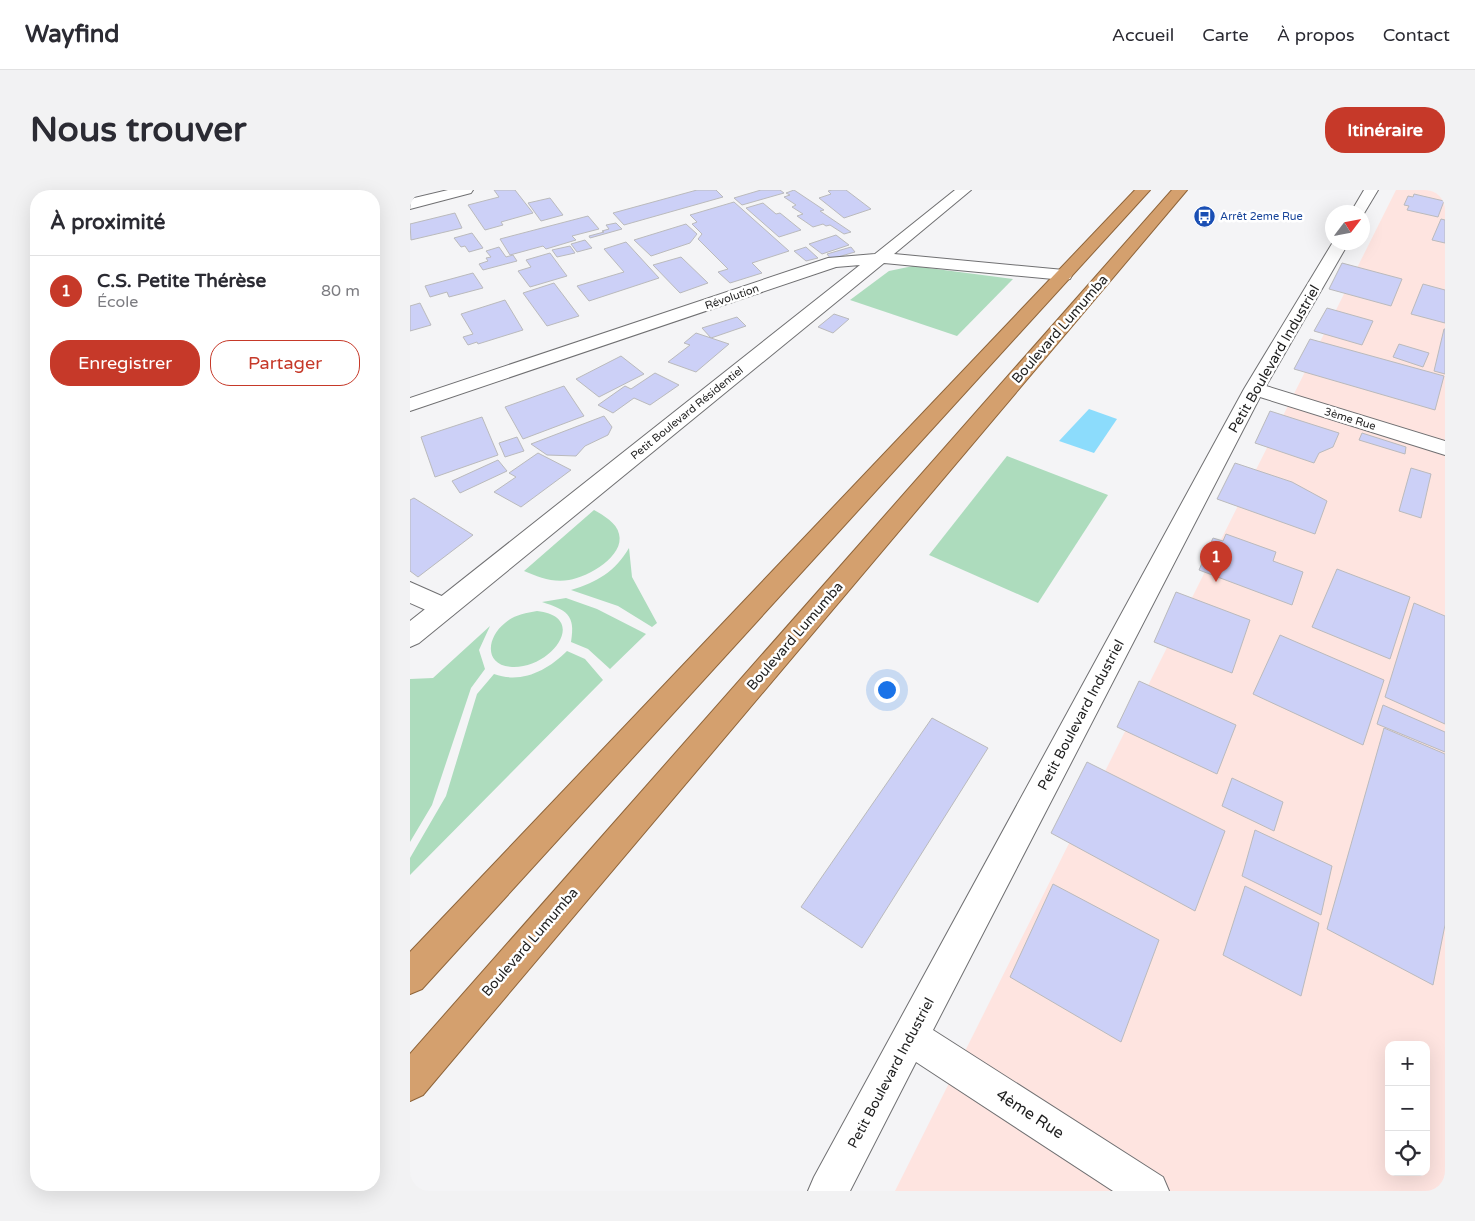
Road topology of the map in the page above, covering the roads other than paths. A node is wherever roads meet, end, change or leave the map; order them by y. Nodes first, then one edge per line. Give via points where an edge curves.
1 (964, 190) edge
2 (1143, 190) edge
3 (1180, 190) edge
4 (1371, 190) edge
5 (459, 191) edge
6 (410, 204) edge
7 (1362, 205) edge
8 (1335, 250) edge
9 (880, 258) junction
10 (1064, 275) junction
11 (1254, 389) junction
12 (410, 405) edge
13 (1445, 448) edge
14 (410, 592) edge
15 (444, 608) junction
16 (410, 636) edge
17 (410, 977) edge
18 (910, 1037) junction
19 (410, 1082) edge
20 (828, 1191) edge
21 (1149, 1191) edge

1 - 9 street, Petit Boulevard Résidentiel
2 - 10 highway
3 - 19 highway, Boulevard Lumumba
4 - 7 street
5 - 6 street
8 - 11 street, Petit Boulevard Industriel
9 - 10 street, Révolution
9 - 12 street, Révolution via 834,262
9 - 15 street, Petit Boulevard Résidentiel
10 - 17 highway
11 - 13 street, 3ème Rue
11 - 18 street, Petit Boulevard Industriel
14 - 15 street
15 - 16 street, Petit Boulevard Résidentiel
18 - 20 street, Petit Boulevard Industriel
18 - 21 street, 4ème Rue

